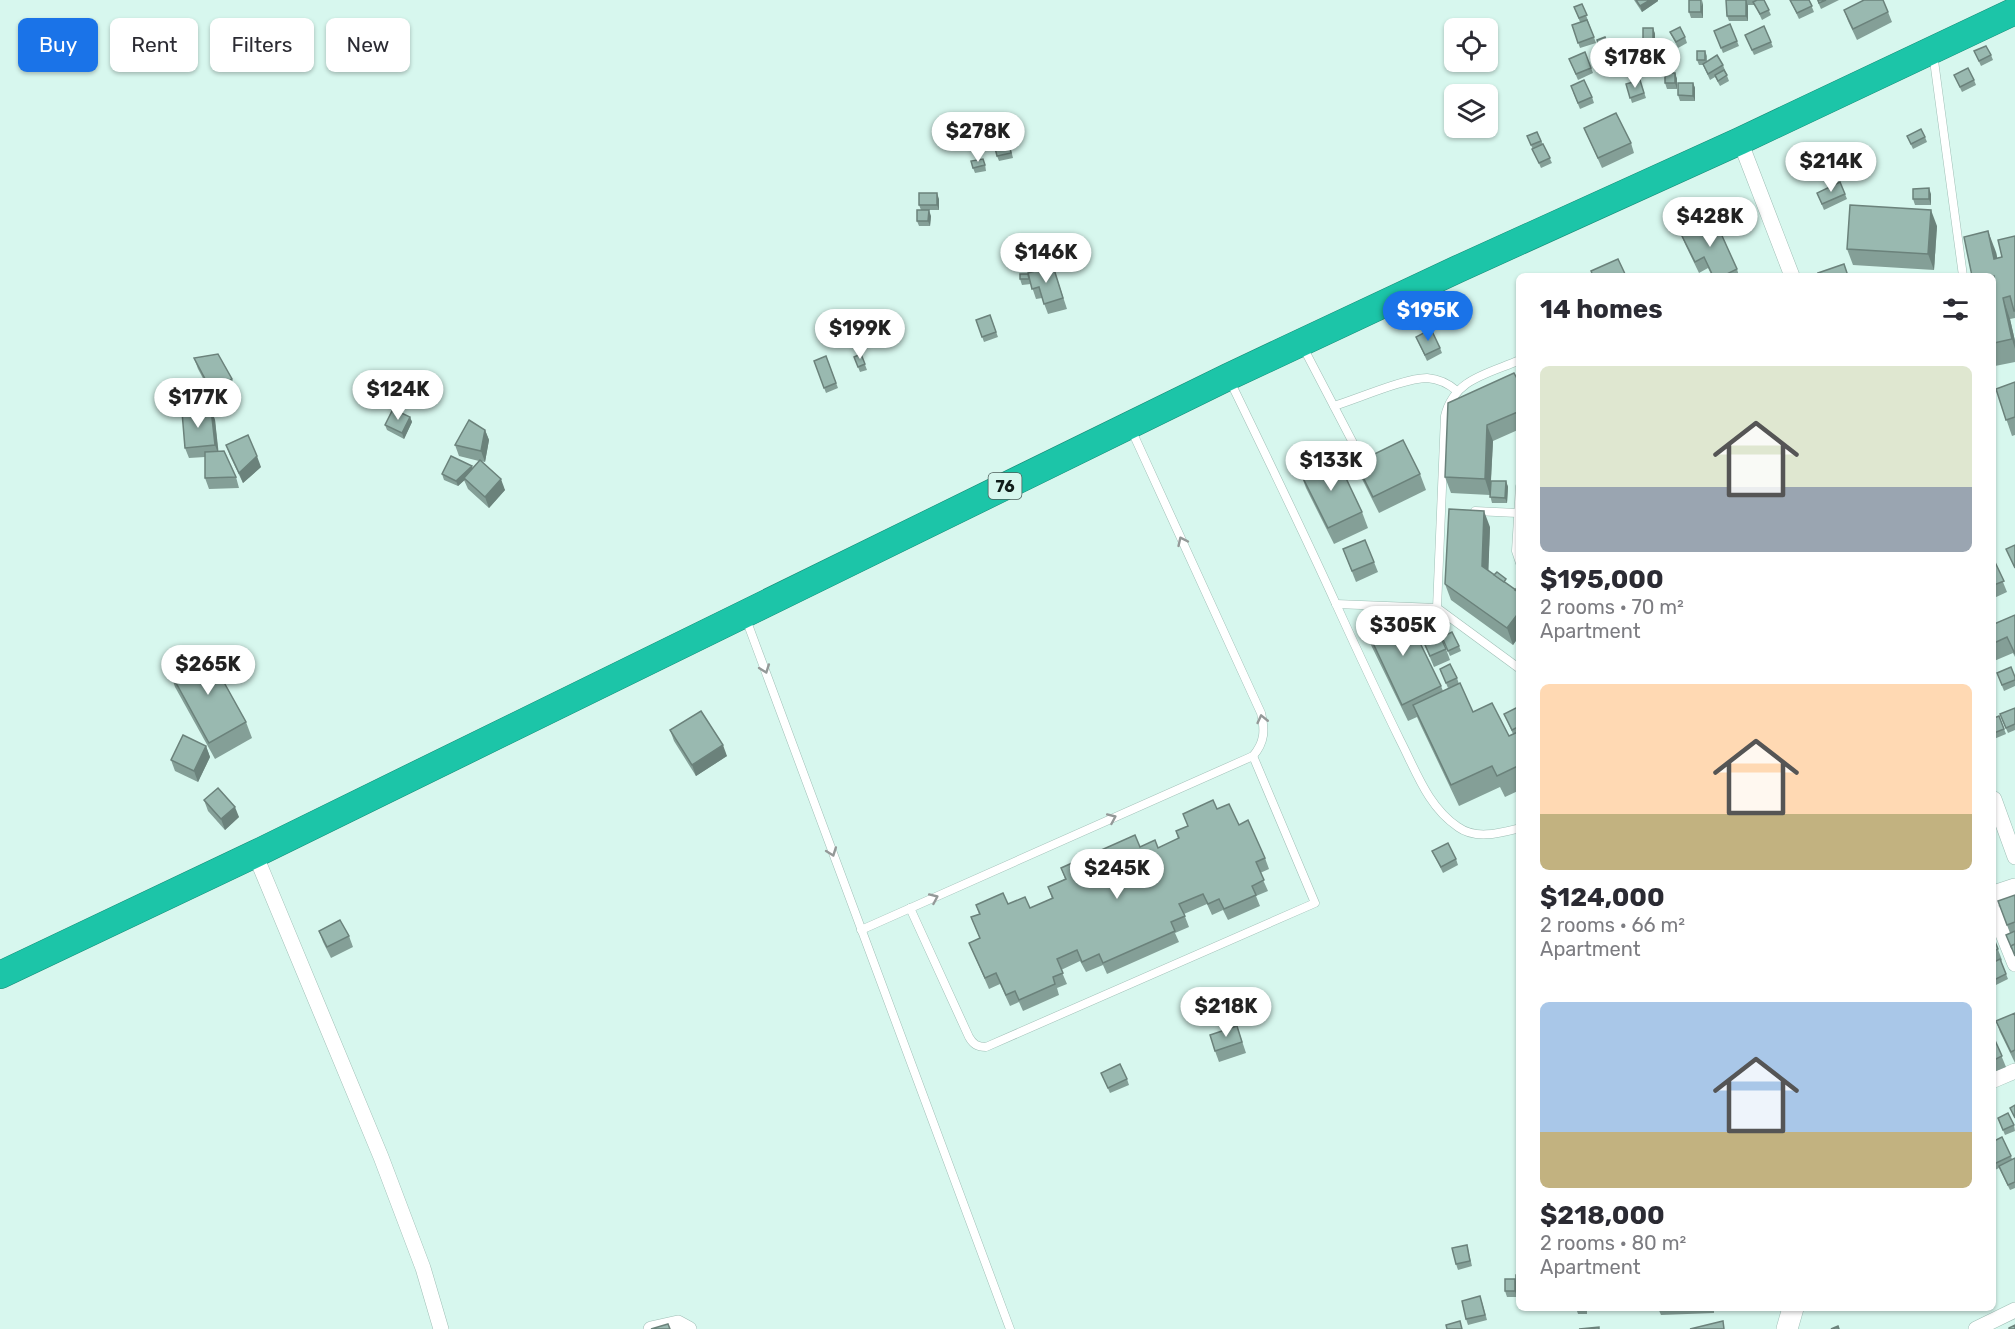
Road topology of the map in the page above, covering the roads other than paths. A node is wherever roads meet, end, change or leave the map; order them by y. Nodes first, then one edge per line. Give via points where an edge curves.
1 (2015, 10) edge
2 (1933, 49) junction
3 (1740, 141) junction
4 (1791, 273) edge
5 (1963, 273) edge
6 (1301, 343) junction
7 (1516, 362) edge
8 (1228, 377) junction
9 (1457, 391) junction
10 (1334, 406) junction
11 (1129, 425) junction
12 (1362, 460) edge
13 (1441, 509) junction
14 (1452, 510) edge
15 (1462, 511) edge
16 (1516, 513) edge
17 (1336, 604) junction
18 (1437, 608) junction
19 (744, 614) junction
20 (1516, 666) edge
21 (1253, 756) junction
22 (1996, 805) edge
23 (1516, 829) edge
24 (255, 854) junction
25 (2015, 857) edge
26 (2015, 889) edge
27 (1996, 895) edge
28 (910, 908) junction
29 (1996, 917) edge
30 (861, 930) junction
31 (2015, 964) edge
32 (0, 975) edge
33 (2015, 1071) edge
34 (1996, 1079) edge
35 (2015, 1310) edge
36 (1792, 1311) edge
37 (441, 1329) edge
38 (651, 1329) edge
39 (689, 1329) edge
40 (1010, 1329) edge
41 (1787, 1329) edge
42 (1976, 1329) edge

1 - 2 highway, 76
2 - 3 highway, 76
2 - 5 lane
3 - 4 street
3 - 6 highway, 76
6 - 8 highway, 76
6 - 10 lane
7 - 9 lane via 1468,382
8 - 11 highway, 76
8 - 17 lane
9 - 10 lane via 1440,380 1414,379
9 - 13 lane via 1444,416
10 - 12 lane
11 - 19 highway, 76
21 -> 11 lane via 1263,739 1261,712
13 - 14 lane
13 - 18 lane
15 - 16 lane
17 - 18 lane
17 - 23 lane via 1430,799 1459,828 1470,832 1490,834
18 - 20 lane
19 - 24 highway, 76
19 -> 30 lane
28 -> 21 lane
21 - 28 lane via 1315,903 986,1047 979,1047 969,1036
22 - 25 street
24 - 32 highway, 76
24 - 37 street via 381,1157 423,1268
26 - 27 street
28 - 30 lane
29 - 31 street
30 - 40 lane
33 - 34 street
35 - 42 street
36 - 41 street
38 - 39 street via 678,1323

